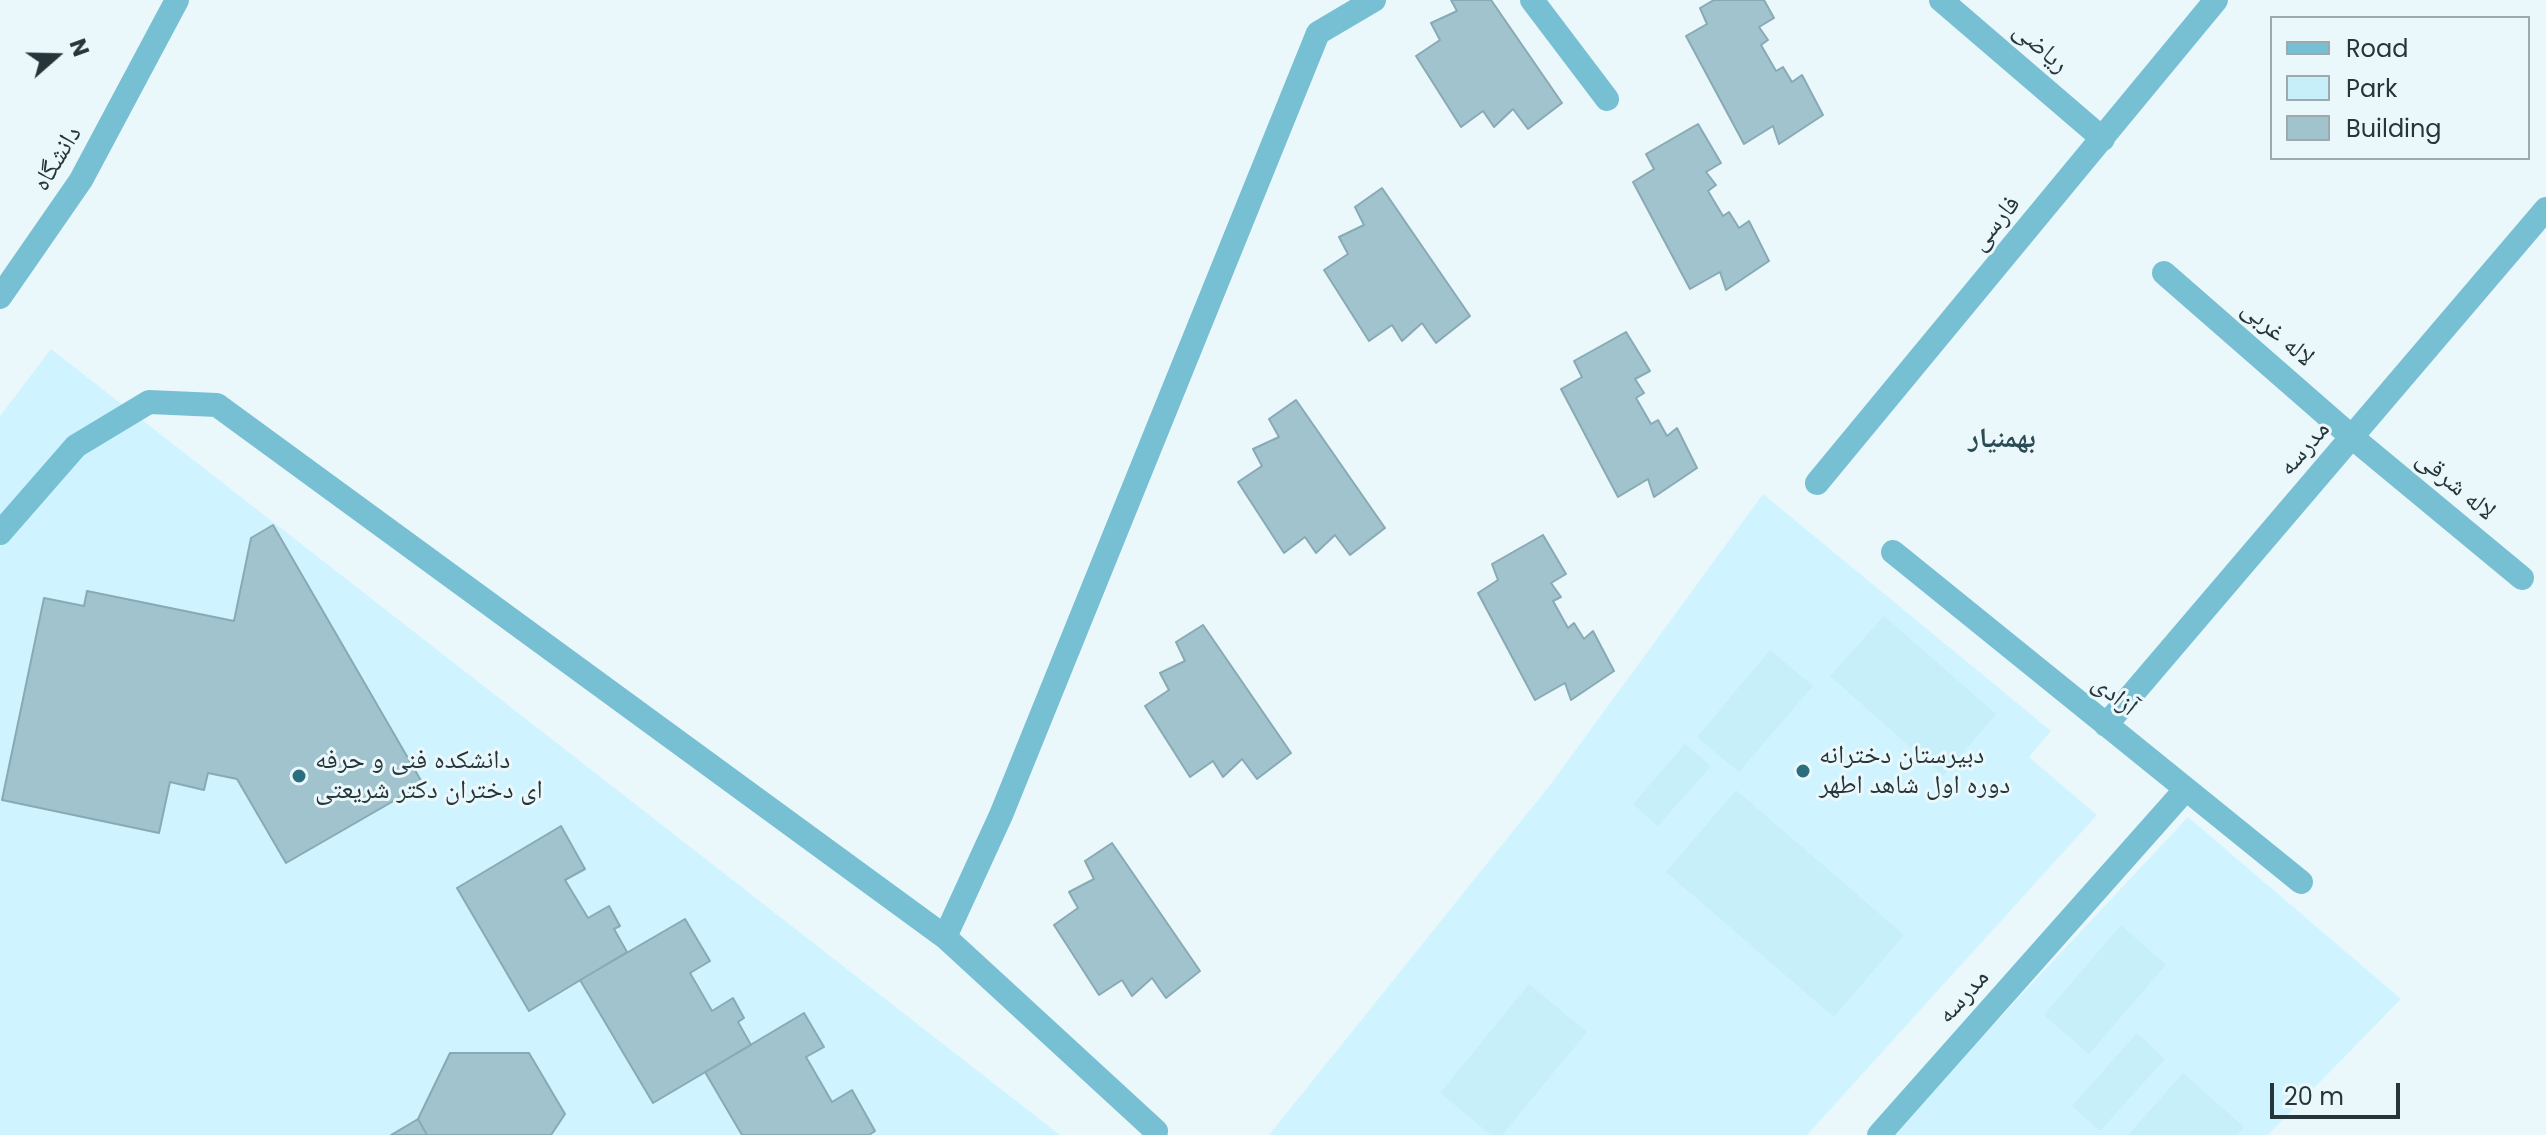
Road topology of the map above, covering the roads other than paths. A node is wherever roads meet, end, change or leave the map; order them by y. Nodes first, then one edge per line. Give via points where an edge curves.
1 (177, 0) edge
2 (1374, 0) edge
3 (1532, 0) edge
4 (1941, 0) edge
5 (2216, 0) edge
6 (1607, 99) dead end
7 (2103, 139) junction
8 (2546, 209) edge
9 (2164, 273) dead end
10 (0, 297) edge
11 (2353, 438) junction
12 (1817, 483) dead end
13 (0, 533) edge
14 (1893, 552) dead end
15 (2522, 578) dead end
16 (2106, 725) junction
17 (2186, 789) junction
18 (2301, 882) dead end
19 (945, 937) junction
20 (1155, 1135) edge
21 (1879, 1135) edge

1 - 10 street, دانشگاه via 81,180
2 - 19 street via 1318,33 1001,815
3 - 6 street
4 - 7 street, ریاضی
5 - 7 street, فارسی
7 - 12 street, فارسی
8 - 11 street, مدرسه
9 - 11 street, لاله غربی
11 - 15 street, لاله شرقی
11 - 16 street, مدرسه
13 - 19 street via 76,446 149,402 217,405
14 - 16 street, آزادی
16 - 17 street, آزادی
17 - 18 street, آزادی
17 - 21 street, مدرسه
19 - 20 street

